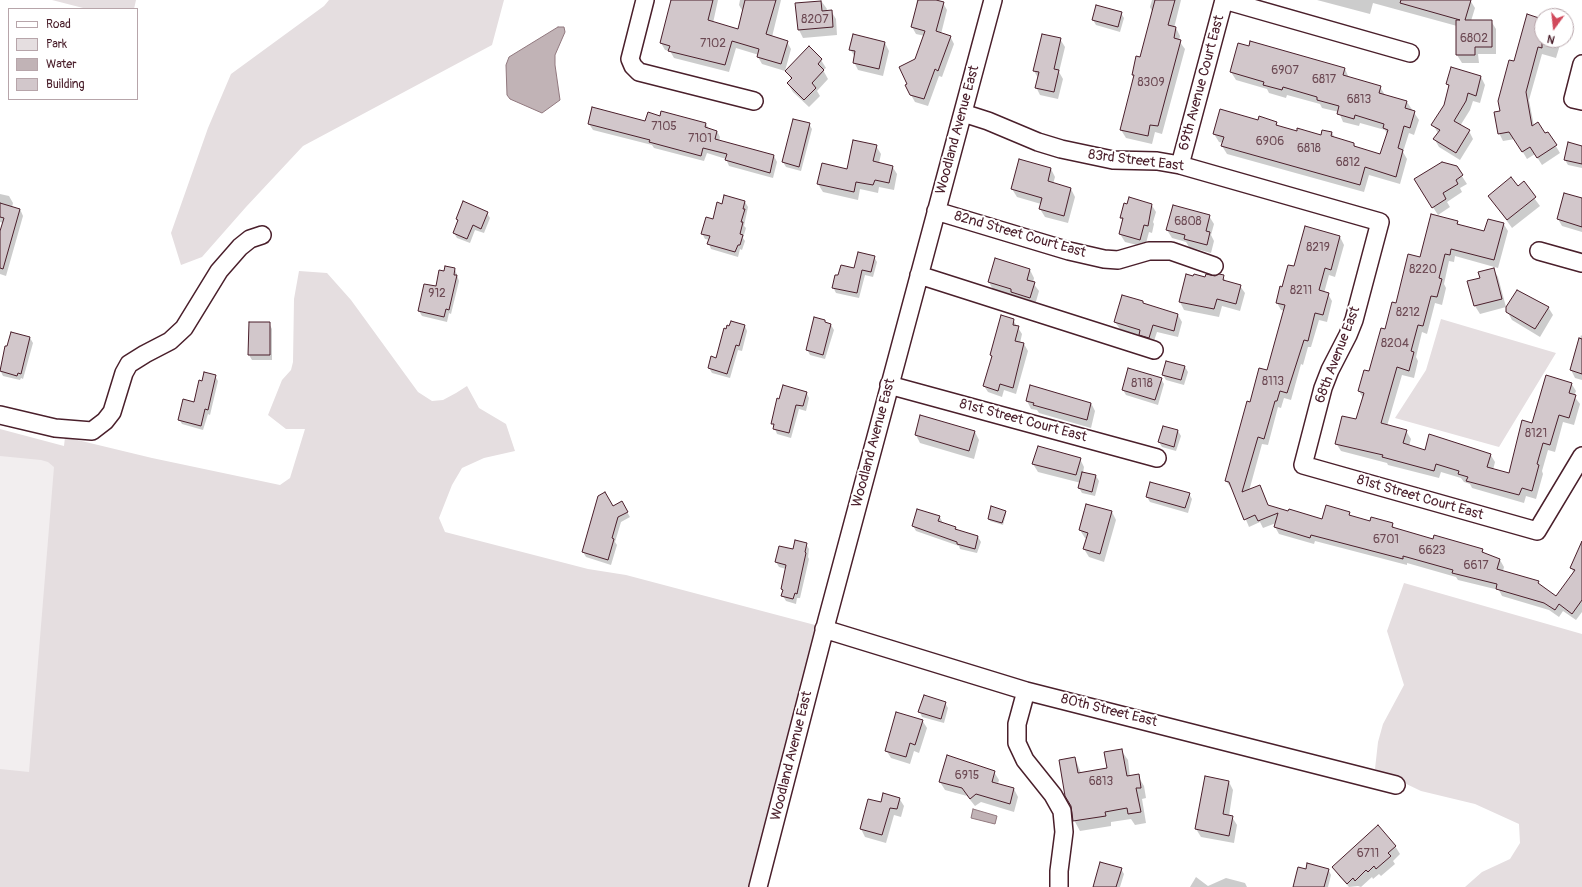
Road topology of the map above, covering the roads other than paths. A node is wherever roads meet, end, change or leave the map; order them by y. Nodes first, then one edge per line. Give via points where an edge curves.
1 (644, 0) edge
2 (993, 0) edge
3 (1224, 0) edge
4 (1410, 53) dead end
5 (1582, 64) edge
6 (1578, 100) edge
7 (754, 101) dead end
8 (963, 113) junction
9 (1180, 165) junction
10 (936, 211) junction
11 (1380, 222) joint
12 (262, 235) dead end
13 (1539, 251) dead end
14 (1582, 263) edge
15 (1214, 266) dead end
16 (919, 274) junction
17 (1154, 350) dead end
18 (889, 384) junction
19 (0, 415) edge
20 (1582, 456) edge
21 (1157, 458) dead end
22 (1303, 465) joint
23 (824, 630) junction
24 (1026, 691) junction
25 (1396, 785) dead end
26 (758, 887) edge
27 (1060, 887) edge

1 - 7 street via 630,59 639,72
2 - 8 street, Woodland Avenue East
3 - 4 street
3 - 9 street, 69th Avenue Court East
5 - 6 street
8 - 9 street, 83rd Street East via 1061,149 1113,160 1157,161
8 - 10 street, Woodland Avenue East
9 - 11 street, 83rd Street East
10 - 15 street, 82nd Street Court East via 1104,259 1118,260 1149,251 1171,251
10 - 16 street, Woodland Avenue East
11 - 22 street, 68th Avenue East via 1354,320 1323,388
12 - 19 street via 250,239 240,247 219,271 194,314 180,332 170,341 129,364 112,412 92,431 55,428
13 - 14 street
16 - 17 street
16 - 18 street, Woodland Avenue East
18 - 21 street, 81st Street Court East
18 - 23 street, Woodland Avenue East
20 - 22 street, 81st Street Court East via 1537,531
23 - 24 street, 80th Street East
23 - 26 street, Woodland Avenue East
24 - 25 street, 80th Street East
24 - 27 street via 1016,730 1016,743 1024,760 1053,795 1062,811 1064,832 1058,871

